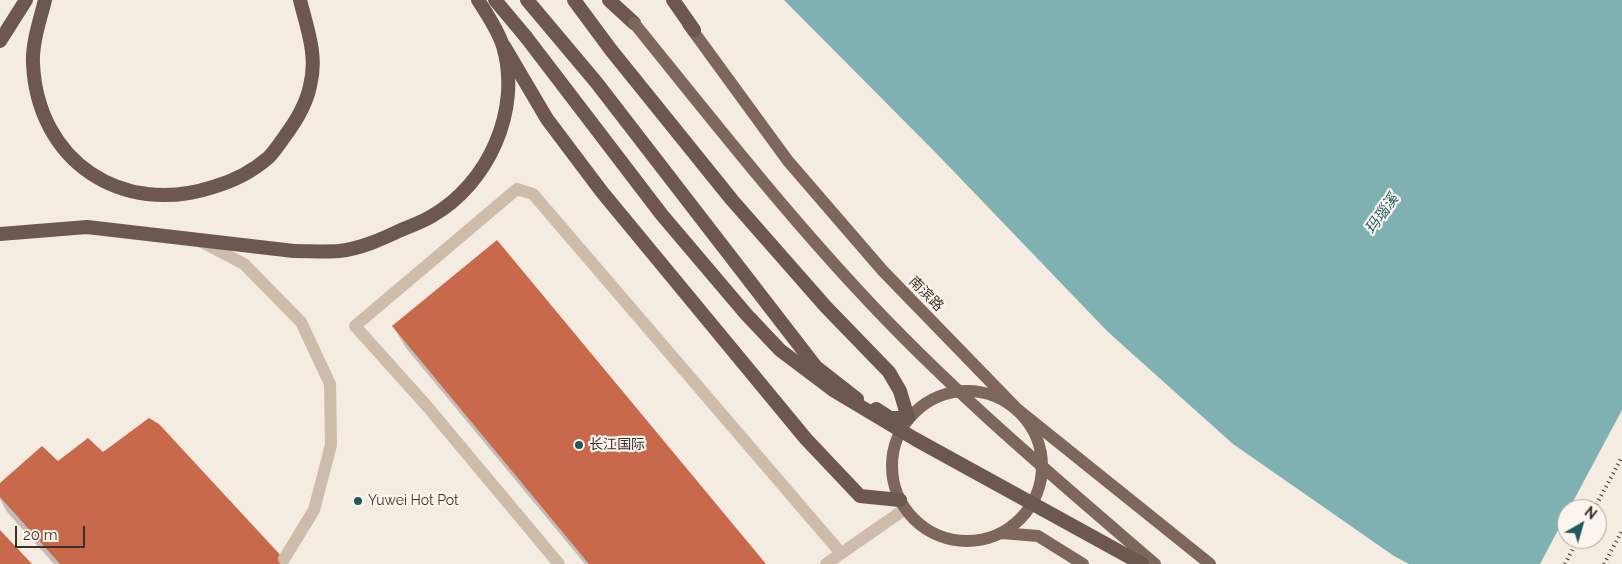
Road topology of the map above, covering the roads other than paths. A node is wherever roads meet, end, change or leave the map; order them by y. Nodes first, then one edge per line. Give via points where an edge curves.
1 (26, 0) edge
2 (45, 0) edge
3 (300, 0) edge
4 (477, 0) edge
5 (495, 0) edge
6 (527, 0) edge
7 (564, 0) edge
8 (574, 0) edge
9 (609, 0) edge
10 (614, 0) edge
11 (667, 0) edge
12 (673, 0) edge
13 (634, 24) junction
14 (694, 30) junction
15 (0, 42) edge
16 (611, 50) junction
17 (0, 234) edge
18 (196, 239) junction
19 (1017, 409) junction
20 (908, 418) junction
21 (902, 505) junction
22 (1002, 533) junction
23 (840, 552) junction
24 (284, 559) dead end
25 (559, 564) edge
26 (826, 564) edge
27 (1083, 564) edge
28 (1142, 564) edge
29 (1156, 564) edge
30 (1210, 564) edge

1 - 15 highway
2 - 3 highway via 33,61 36,94 44,119 62,148 79,166 107,184 147,195 189,195 240,179 270,156 299,118 311,84 312,46
4 - 18 highway, bridge via 503,46 508,74 507,110 494,148 467,188 432,216 384,238 340,251 294,250
4 - 21 highway via 547,119 602,192 806,439 860,496
5 - 28 highway, bridge via 662,215 780,350 841,395
6 - 20 highway via 596,82 816,367 890,418
7 - 16 highway
8 - 16 highway
9 - 13 highway
10 - 13 main road
11 - 14 main road, 南滨路
12 - 14 highway
13 - 29 main road, bridge via 744,159 858,290 959,390
14 - 19 main road, 南滨路 via 788,161 882,271
16 - 20 highway via 738,207 826,307 889,372 900,391
17 - 18 highway via 87,227
18 - 24 street via 244,264 301,322 330,384 331,445 314,510
19 - 20 main road via 1005,400 972,390 942,394 925,402
19 - 22 main road via 1029,422 1040,444 1043,467 1039,490 1018,523
19 - 30 main road, 南滨路
20 - 21 main road via 893,448 892,481
21 - 22 main road via 924,530 946,539 976,541
21 - 23 street
22 - 27 main road via 1038,536
23 - 25 street via 533,194 517,189 355,326
23 - 26 street

